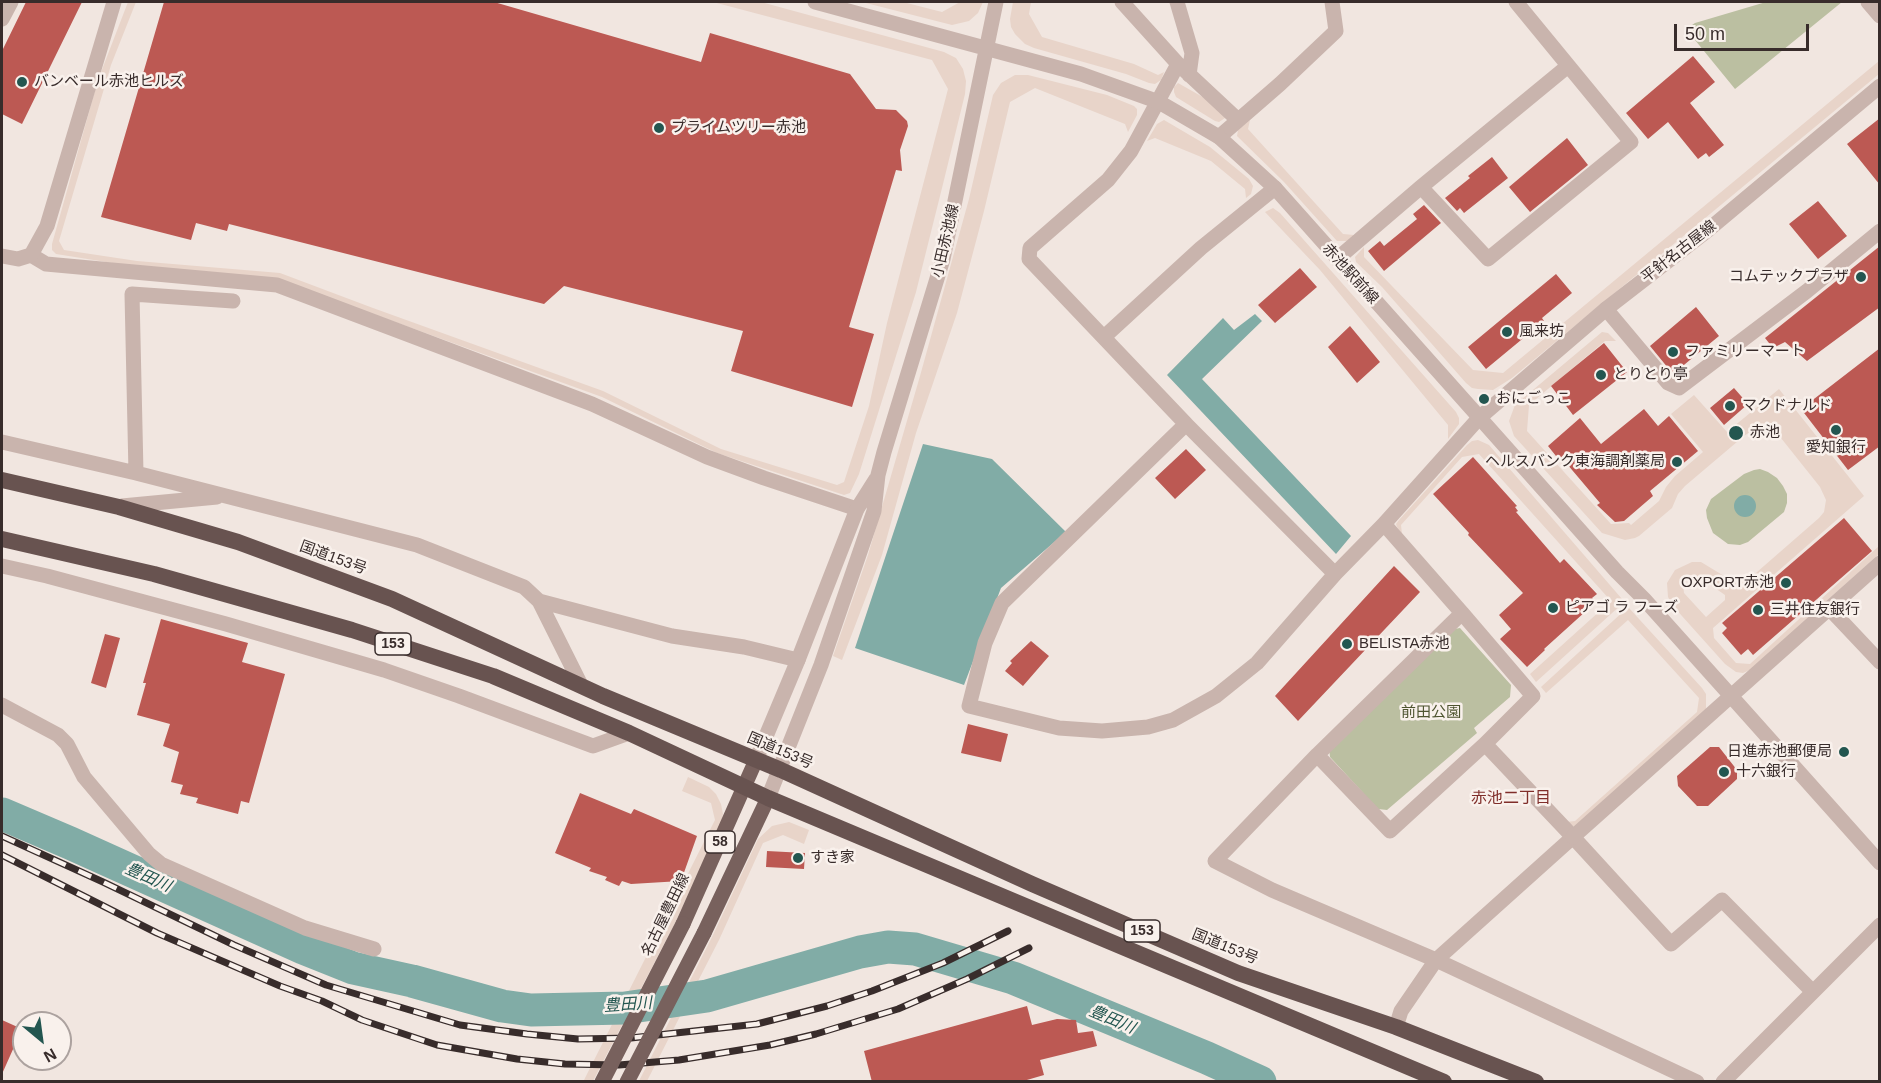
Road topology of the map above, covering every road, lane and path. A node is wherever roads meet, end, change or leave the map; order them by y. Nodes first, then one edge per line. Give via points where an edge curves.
1 (11, 2) edge
2 (114, 2) edge
3 (815, 2) edge
4 (996, 2) edge
5 (1122, 2) edge
6 (1177, 2) edge
7 (1332, 2) edge
8 (1516, 2) edge
9 (1868, 2) edge
10 (1880, 16) edge
11 (2, 19) edge
12 (988, 48) junction
13 (1178, 64) junction
14 (1568, 66) junction
15 (1190, 75) junction
16 (1880, 86) edge
17 (1159, 102) junction
18 (1238, 120) junction
19 (1219, 137) junction
20 (1420, 187) junction
21 (1275, 188) junction
22 (1880, 231) edge
23 (31, 255) junction
24 (2, 256) edge
25 (1337, 259) junction
26 (233, 301) dead end
27 (1606, 309) junction
28 (1104, 337) junction
29 (1479, 418) junction
30 (1186, 424) junction
31 (2, 442) edge
32 (136, 473) junction
33 (878, 475) junction
34 (2, 480) edge
35 (229, 496) junction
36 (118, 507) junction
37 (857, 509) junction
38 (1384, 524) junction
39 (2, 539) edge
40 (1880, 563) edge
41 (2, 566) edge
42 (1335, 574) junction
43 (539, 602) junction
44 (1829, 608) junction
45 (1462, 613) junction
46 (798, 660) junction
47 (1880, 662) edge
48 (581, 685) junction
49 (1731, 696) junction
50 (2, 705) edge
51 (629, 733) junction
52 (1485, 744) junction
53 (1317, 755) junction
54 (756, 760) junction
55 (781, 770) junction
56 (745, 788) junction
57 (768, 798) junction
58 (1573, 837) junction
59 (1880, 862) edge
60 (1880, 925) edge
61 (374, 949) dead end
62 (1436, 960) junction
63 (1812, 991) junction
64 (1396, 1027) junction
65 (602, 1082) edge
66 (627, 1082) edge
67 (1444, 1082) edge
68 (1536, 1082) edge
69 (1697, 1082) edge
70 (1723, 1082) edge

1 - 11 street
2 - 23 street via 47,226
3 - 12 street, 赤池駅前線
4 - 12 street, 小田赤池線
5 - 13 street
6 - 15 street via 1192,53
7 - 18 street via 1336,32
8 - 14 street
9 - 10 street
12 - 17 street, 赤池駅前線 via 1082,74
12 - 33 street, 小田赤池線 via 943,259
13 - 15 street
13 - 17 street
14 - 20 street
14 - 20 street via 1631,142 1488,259
15 - 18 street
16 - 27 street, 平針名古屋線 via 1708,230
17 - 19 street, 赤池駅前線
17 - 28 street via 1131,151 1108,180 1030,249 1029,259
18 - 19 street
19 - 21 street, 赤池駅前線
20 - 25 street
21 - 25 street, 赤池駅前線
21 - 28 street
22 - 27 street via 1679,388 1668,383
23 - 24 street via 18,259
23 - 37 street via 46,264 277,285 592,404 717,461
25 - 29 street, 赤池駅前線
26 - 32 street via 132,294
27 - 29 street, 平針名古屋線
28 - 30 street
29 - 38 street, 平針名古屋線
29 - 49 street, 赤池駅前線
30 - 42 street
30 - 42 street, 平針名古屋線 via 1002,603 985,643 969,706 1081,730 1148,727 1173,720 1216,696 1257,663
31 - 32 street
32 - 35 street
33 - 37 street, 小田赤池線
33 - 55 street, 小田赤池線 via 874,511
34 - 36 highway, 国道153号 / 153
35 - 36 street
35 - 43 street via 417,545 524,587
36 - 48 highway, 国道153号 / 153 via 238,542 392,599
37 - 46 street, 小田赤池線
38 - 42 street, 平針名古屋線
38 - 45 street
39 - 51 highway, 153 via 154,574 352,630 493,676
40 - 44 street
41 - 51 street via 384,670 593,746
43 - 46 street via 672,636
43 - 48 street
44 - 47 street
44 - 49 street
45 - 52 street via 1533,696
45 - 53 street
46 - 54 street, 小田赤池線
48 - 54 highway, 国道153号 / 153
49 - 58 street
49 - 59 street, 赤池駅前線
50 - 61 street via 58,735 67,744 84,777 161,864 305,928
51 - 56 highway, 153
52 - 53 street via 1390,831
52 - 58 street
53 - 62 street via 1215,861 1272,890
54 - 55 highway, 国道153号 / 153
54 - 56 main road, 名古屋豊田線 / 58
55 - 57 street, 小田赤池線
55 - 64 highway, 国道153号 / 153 via 1238,973
56 - 57 highway, 153
56 - 65 main road, 名古屋豊田線 / 58, bridge via 683,924
57 - 66 main road, 58, bridge
57 - 67 highway, 153
58 - 62 street
58 - 63 street via 1671,944 1722,900
60 - 63 street
62 - 64 street via 1401,1011
62 - 69 street
63 - 70 street
64 - 68 highway, 国道153号 / 153

